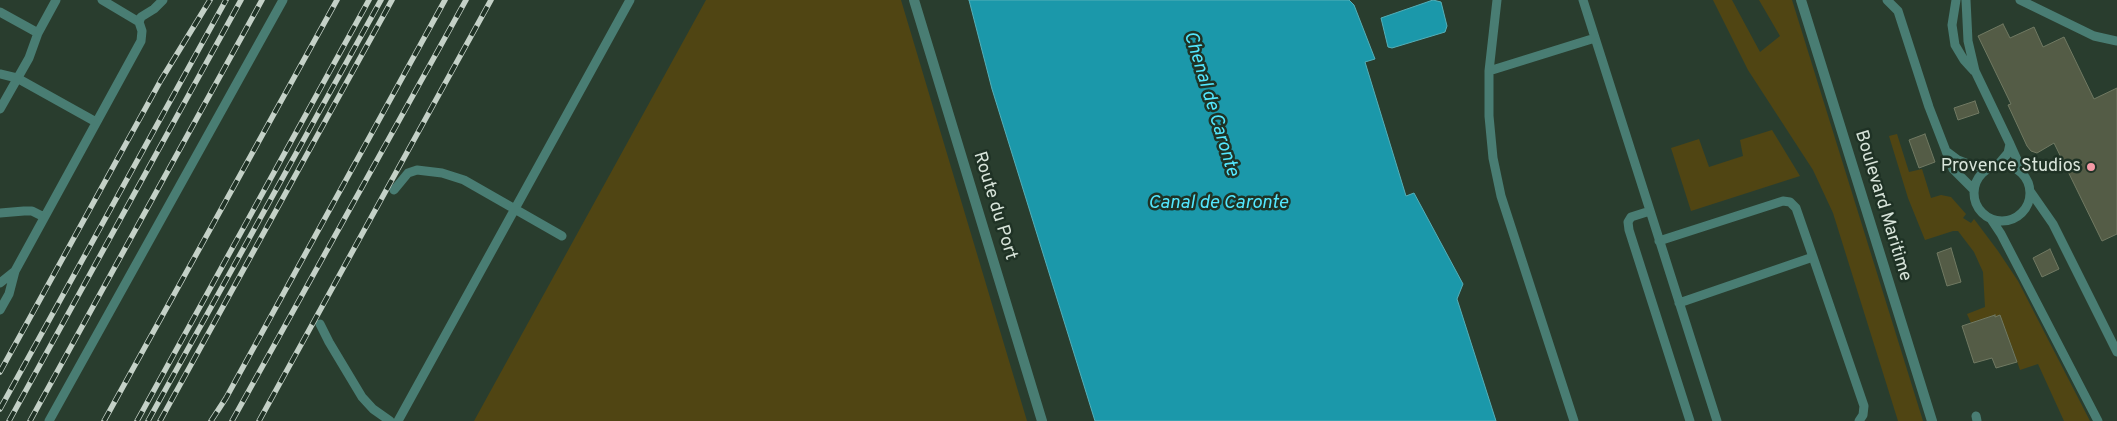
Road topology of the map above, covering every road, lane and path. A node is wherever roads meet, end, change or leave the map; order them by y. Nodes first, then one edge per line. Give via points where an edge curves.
1 (56, 0) edge
2 (102, 0) edge
3 (163, 0) edge
4 (283, 0) edge
5 (630, 0) edge
6 (914, 0) edge
7 (1497, 0) edge
8 (1583, 0) edge
9 (1802, 0) edge
10 (1887, 0) edge
11 (1956, 0) edge
12 (1966, 0) edge
13 (2020, 0) edge
14 (2034, 3) edge
15 (0, 13) edge
16 (139, 22) junction
17 (38, 33) junction
18 (1595, 38) junction
19 (2117, 41) edge
20 (1489, 71) junction
21 (1975, 71) junction
22 (0, 74) edge
23 (17, 78) junction
24 (0, 109) edge
25 (96, 122) junction
26 (2010, 144) junction
27 (1946, 151) junction
28 (1993, 167) junction
29 (2029, 187) junction
30 (394, 190) dead end
31 (1974, 190) junction
32 (515, 209) junction
33 (1650, 211) junction
34 (0, 213) edge
35 (44, 217) junction
36 (1991, 219) junction
37 (562, 236) dead end
38 (1659, 241) junction
39 (1813, 257) junction
40 (15, 271) junction
41 (0, 283) edge
42 (1679, 303) junction
43 (0, 310) edge
44 (320, 324) dead end
45 (2117, 352) edge
46 (49, 421) edge
47 (390, 421) edge
48 (398, 421) edge
49 (1042, 421) edge
50 (1574, 421) edge
51 (1690, 421) edge
52 (1717, 421) edge
53 (1860, 421) edge
54 (1932, 421) edge
55 (2098, 421) edge

1 - 17 lane
2 - 16 lane
3 - 16 lane
4 - 46 lane
5 - 32 lane
6 - 49 street, Route du Port
7 - 20 lane
8 - 18 lane
9 - 54 street, Boulevard Maritime
10 - 27 lane via 1898,11
11 - 21 lane via 1952,25 1955,45
12 - 21 lane via 1968,41
13 - 14 lane
14 - 19 lane via 2094,36
15 - 17 lane
16 - 25 lane via 141,41
17 - 23 lane
18 - 20 lane
18 - 33 lane
20 - 50 lane via 1493,158 1501,196
21 - 26 lane
22 - 23 lane
23 - 24 lane
23 - 25 lane
25 - 35 lane
26 - 28 lane via 2008,153
26 - 29 lane
27 - 28 lane via 1973,166
27 - 31 lane via 1953,169
28 - 29 lane via 2015,168
28 - 31 lane via 1977,181
29 - 36 lane via 2029,200 2018,216 2001,221
29 - 45 lane via 2052,224
30 - 32 lane via 408,172 430,171 464,180
31 - 36 lane via 1978,207
32 - 37 lane
32 - 48 lane
33 - 38 lane
33 - 51 lane via 1631,217 1629,230
34 - 35 lane via 24,210
35 - 40 lane
36 - 55 lane
38 - 39 lane via 1783,201 1796,208
38 - 42 lane
39 - 42 lane
39 - 53 lane via 1864,406
40 - 41 lane
40 - 43 lane via 9,294
42 - 52 lane
44 - 47 lane via 362,397

